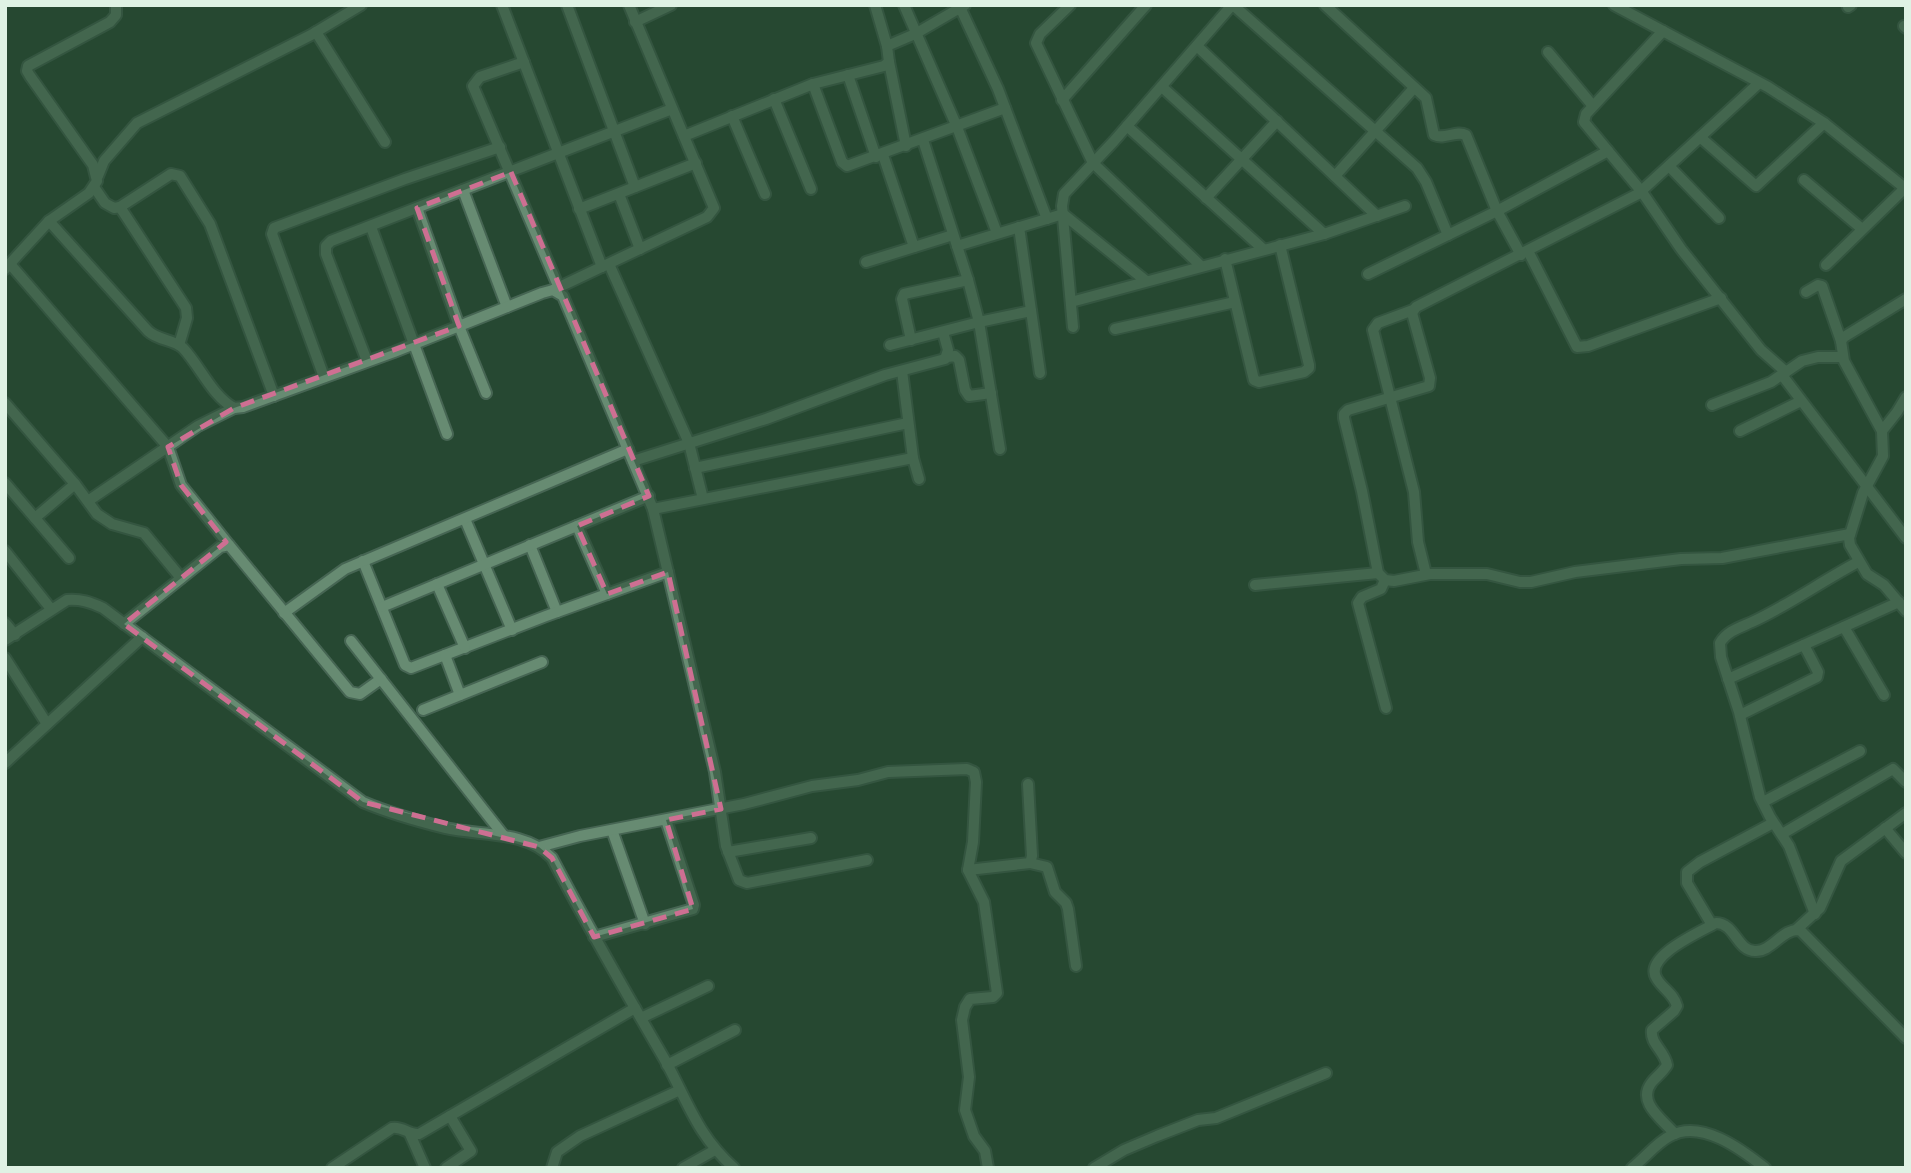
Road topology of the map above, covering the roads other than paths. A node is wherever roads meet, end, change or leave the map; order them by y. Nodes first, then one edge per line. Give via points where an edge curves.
1 (116, 5) edge
2 (502, 5) edge
3 (567, 5) edge
4 (629, 5) edge
5 (671, 5) edge
6 (875, 5) edge
7 (904, 5) edge
8 (1070, 5) edge
9 (1146, 5) edge
10 (1233, 5) edge
11 (1325, 5) edge
12 (1614, 5) edge
13 (360, 6) edge
14 (961, 6) edge
15 (635, 22) junction
16 (1663, 31) junction
17 (316, 32) junction
18 (915, 34) junction
19 (887, 46) junction
20 (1197, 46) junction
21 (1548, 52) dead end
22 (524, 62) junction
23 (888, 62) junction
24 (849, 75) junction
25 (1759, 83) junction
26 (813, 84) junction
27 (1161, 87) junction
28 (1414, 88) junction
29 (774, 99) junction
30 (1062, 100) junction
31 (1594, 106) junction
32 (1005, 108) junction
33 (672, 109) junction
34 (732, 116) junction
35 (1277, 121) junction
36 (1824, 123) junction
37 (1127, 126) junction
38 (957, 127) junction
39 (1375, 131) junction
40 (615, 132) junction
41 (684, 136) junction
42 (1700, 136) junction
43 (923, 140) junction
44 (384, 142) dead end
45 (906, 146) junction
46 (499, 147) junction
47 (1608, 151) junction
48 (557, 154) junction
49 (880, 156) junction
50 (1242, 160) junction
51 (696, 163) junction
52 (1093, 163) junction
53 (1669, 166) junction
54 (510, 172) junction
55 (1335, 176) junction
56 (1804, 180) dead end
57 (96, 182) junction
58 (635, 187) junction
59 (811, 189) dead end
60 (1903, 189) edge
61 (463, 190) junction
62 (1642, 192) junction
63 (619, 194) junction
64 (765, 194) dead end
65 (1206, 198) junction
66 (1906, 204) edge
67 (1405, 206) dead end
68 (120, 207) junction
69 (417, 208) junction
70 (579, 209) junction
71 (1497, 211) junction
72 (1063, 214) junction
73 (1377, 216) junction
74 (1719, 218) dead end
75 (1047, 219) junction
76 (49, 221) junction
77 (371, 227) junction
78 (1018, 227) junction
79 (1862, 229) junction
80 (997, 233) junction
81 (1324, 234) junction
82 (1448, 234) junction
83 (955, 240) junction
84 (1280, 244) junction
85 (914, 247) junction
86 (640, 249) junction
87 (1263, 249) junction
88 (1525, 253) junction
89 (1225, 259) junction
90 (866, 262) dead end
91 (1826, 265) dead end
92 (605, 266) junction
93 (1201, 266) junction
94 (8, 267) edge
95 (1368, 274) dead end
96 (968, 280) junction
97 (1146, 281) junction
98 (556, 289) junction
99 (1806, 292) dead end
100 (1721, 298) junction
101 (1906, 299) edge
102 (1071, 302) junction
103 (1235, 302) junction
104 (507, 307) junction
105 (1413, 310) junction
106 (1031, 311) junction
107 (979, 322) junction
108 (459, 326) junction
109 (1073, 327) dead end
110 (1115, 329) dead end
111 (943, 332) junction
112 (911, 340) junction
113 (1841, 341) junction
114 (415, 344) junction
115 (179, 345) junction
116 (890, 345) dead end
117 (947, 357) junction
118 (1843, 357) junction
119 (367, 361) junction
120 (902, 371) junction
121 (1041, 373) dead end
122 (1784, 373) junction
123 (324, 377) junction
124 (486, 393) dead end
125 (991, 393) junction
126 (274, 396) junction
127 (1906, 397) edge
128 (1392, 398) junction
129 (1801, 401) junction
130 (5, 403) edge
131 (1712, 405) dead end
132 (234, 408) junction
133 (908, 424) junction
134 (1740, 431) dead end
135 (1882, 431) junction
136 (447, 434) dead end
137 (689, 443) junction
138 (167, 447) junction
139 (628, 449) junction
140 (1000, 449) dead end
141 (913, 458) junction
142 (633, 461) junction
143 (695, 468) junction
144 (919, 479) dead end
145 (5, 483) edge
146 (75, 484) junction
147 (1865, 486) junction
148 (649, 496) junction
149 (703, 499) junction
150 (88, 502) junction
151 (653, 509) junction
152 (35, 518) junction
153 (465, 519) junction
154 (577, 526) junction
155 (1904, 531) edge
156 (1850, 534) junction
157 (229, 545) junction
158 (530, 545) junction
159 (5, 551) edge
160 (69, 558) dead end
161 (363, 561) junction
162 (1858, 562) junction
163 (484, 565) junction
164 (668, 572) junction
165 (1426, 574) junction
166 (1381, 577) junction
167 (181, 578) junction
168 (437, 584) junction
169 (1255, 585) dead end
170 (607, 594) junction
171 (382, 607) junction
172 (1902, 607) edge
173 (51, 609) junction
174 (557, 612) junction
175 (284, 613) junction
176 (5, 623) edge
177 (124, 624) junction
178 (1844, 627) junction
179 (512, 629) junction
180 (10, 637) edge
181 (142, 637) junction
182 (351, 641) dead end
183 (1804, 645) junction
184 (465, 648) junction
185 (445, 655) junction
186 (5, 658) edge
187 (542, 662) dead end
188 (381, 679) junction
189 (1728, 679) junction
190 (460, 695) junction
191 (1884, 695) dead end
192 (1386, 708) dead end
193 (423, 710) dead end
194 (1740, 715) junction
195 (47, 724) junction
196 (1860, 751) dead end
197 (5, 763) edge
198 (1906, 782) edge
199 (1028, 784) dead end
200 (1763, 802) junction
201 (721, 809) junction
202 (1906, 813) edge
203 (666, 820) junction
204 (1773, 823) junction
205 (1885, 828) junction
206 (611, 830) junction
207 (1782, 834) junction
208 (504, 836) junction
209 (811, 838) dead end
210 (539, 847) junction
211 (728, 852) junction
212 (1906, 853) edge
213 (867, 860) dead end
214 (1030, 863) junction
215 (968, 870) junction
216 (1815, 914) junction
217 (645, 924) junction
218 (1712, 925) junction
219 (1797, 929) junction
220 (594, 937) junction
221 (1076, 966) dead end
222 (708, 986) dead end
223 (638, 1013) junction
224 (735, 1030) dead end
225 (1906, 1038) edge
226 (667, 1065) junction
227 (1326, 1073) dead end
228 (680, 1090) junction
229 (450, 1116) junction
230 (410, 1133) junction
231 (1675, 1134) junction
232 (715, 1150) junction
233 (1124, 1150) junction
234 (332, 1168) edge
235 (425, 1168) edge
236 (446, 1168) edge
237 (552, 1168) edge
238 (683, 1168) edge
239 (734, 1168) edge
240 (988, 1168) edge
241 (1094, 1168) edge
242 (1118, 1168) edge
243 (1632, 1168) edge
244 (1765, 1168) edge

1 - 57 street via 110,22 27,68 93,165
2 - 22 street
3 - 40 street
4 - 15 street
5 - 15 street
6 - 19 street
7 - 18 street
8 - 30 street via 1036,43
9 - 30 street
10 - 20 street
10 - 39 street
11 - 28 street
12 - 16 street
13 - 17 street
14 - 18 street
14 - 32 street
15 - 33 street
16 - 25 street
16 - 31 street
17 - 44 street
17 - 57 street via 137,123 104,161
18 - 19 street
18 - 38 street
19 - 23 street
20 - 27 street
20 - 35 street
21 - 31 street
22 - 46 street via 473,83
22 - 48 street
23 - 24 street
23 - 45 street
24 - 26 street
24 - 49 street
25 - 36 street
25 - 42 street
26 - 29 street
26 - 49 street via 842,162 852,166
27 - 37 street
27 - 50 street
28 - 39 street
28 - 71 street via 1429,103 1434,135 1466,135
29 - 34 street
29 - 59 street
30 - 52 street
31 - 47 street via 1584,121
32 - 38 street
32 - 75 street
33 - 40 street
33 - 41 street
34 - 41 street
34 - 64 street
35 - 50 street
35 - 55 street
36 - 42 street via 1756,186
36 - 60 street
37 - 52 street
37 - 65 street
38 - 43 street
38 - 80 street
39 - 55 street
39 - 82 street via 1422,174
40 - 48 street
40 - 58 street
41 - 51 street
42 - 53 street
43 - 45 street
43 - 83 street
45 - 49 street
46 - 54 street
46 - 123 street via 274,228 272,234
47 - 62 street
47 - 71 street
48 - 54 street
48 - 70 street
49 - 85 street
50 - 65 street
50 - 81 street
51 - 58 street
51 - 86 street via 712,201 712,213
52 - 72 street via 1064,194
52 - 93 street
53 - 62 street
53 - 74 street
54 - 61 street
54 - 98 street
55 - 73 street
56 - 79 street
57 - 68 street via 109,207
57 - 76 street
58 - 63 street
60 - 66 street
60 - 79 street
61 - 69 street
61 - 104 street
62 - 88 street
62 - 100 street
63 - 70 street
63 - 86 street
65 - 87 street
67 - 73 street
68 - 115 street via 186,308
68 - 126 street via 171,174 180,176 210,224
69 - 77 street
69 - 108 street
70 - 92 street
71 - 82 street
71 - 88 street
72 - 75 street
72 - 97 street
72 - 102 street
73 - 81 street
75 - 78 street
76 - 94 street
76 - 115 street via 148,331
77 - 114 street
77 - 119 street via 331,241 325,250
78 - 80 street
78 - 106 street
79 - 91 street
80 - 83 street
81 - 84 street
82 - 95 street
83 - 85 street
83 - 96 street
84 - 87 street
84 - 103 street via 1307,371 1254,380
85 - 90 street
86 - 92 street
87 - 89 street
88 - 100 street via 1577,346
88 - 105 street
89 - 93 street
89 - 103 street
92 - 98 street
92 - 137 street
93 - 97 street
94 - 138 street
96 - 107 street
96 - 112 street via 904,294
97 - 102 street
98 - 104 street
98 - 139 street via 563,296
99 - 113 street via 1822,286
100 - 122 street
101 - 113 street
102 - 109 street
103 - 110 street
104 - 108 street
105 - 128 street via 1378,323 1373,330
105 - 128 street via 1430,383 1427,389
106 - 107 street
106 - 121 street
107 - 111 street
107 - 125 street
108 - 114 street
108 - 124 street
111 - 112 street
111 - 117 street
112 - 116 street
113 - 118 street
114 - 119 street
114 - 136 street
115 - 132 street
117 - 120 street
117 - 125 street via 959,360 969,396
118 - 122 street via 1809,359
118 - 135 street
119 - 123 street
120 - 133 street
120 - 137 street
122 - 129 street
122 - 131 street
123 - 126 street
125 - 140 street
126 - 132 street
127 - 135 street
128 - 165 street via 1414,492
128 - 166 street via 1344,414
129 - 134 street
129 - 147 street
130 - 146 street
132 - 138 street
133 - 141 street
133 - 143 street
135 - 147 street via 1882,456
137 - 142 street
137 - 143 street
138 - 150 street
138 - 157 street via 181,485
139 - 142 street
139 - 153 street
141 - 144 street
141 - 149 street
142 - 148 street
143 - 149 street
145 - 152 street
146 - 150 street
146 - 152 street
147 - 155 street
147 - 156 street
148 - 151 street
148 - 154 street
149 - 151 street
150 - 167 street via 111,524 144,533
151 - 164 street
152 - 160 street
153 - 161 street
153 - 163 street
154 - 158 street
154 - 170 street
156 - 162 street
156 - 165 street via 1722,558 1575,572 1531,582 1493,575
157 - 167 street
157 - 175 street
158 - 163 street
158 - 174 street
159 - 173 street
161 - 171 street
161 - 175 street via 331,577
162 - 172 street
162 - 189 street via 1780,610 1723,637 1720,649
163 - 168 street
163 - 179 street
164 - 170 street
164 - 201 street
165 - 166 street via 1394,581
166 - 169 street
166 - 192 street via 1381,589 1359,603
167 - 177 street
168 - 171 street
168 - 184 street
170 - 174 street
171 - 185 street via 406,666 413,668
172 - 178 street
173 - 177 street via 79,599 103,608
173 - 180 street
174 - 179 street
175 - 188 street via 350,692 360,694
176 - 180 street
177 - 181 street
178 - 183 street
178 - 191 street
179 - 184 street
181 - 195 street
181 - 208 street via 362,802 446,828
182 - 188 street
183 - 189 street
183 - 194 street via 1817,677
184 - 185 street
185 - 190 street
186 - 195 street
187 - 190 street
188 - 208 street
189 - 194 street
190 - 193 street
194 - 200 street
195 - 197 street
196 - 200 street
198 - 207 street via 1892,769
199 - 214 street
200 - 204 street
201 - 203 street
201 - 211 street
201 - 215 street via 888,772 967,769 974,772 976,782
202 - 205 street
203 - 206 street
203 - 217 street via 694,907
204 - 207 street
204 - 218 street via 1687,872 1687,883
205 - 212 street
205 - 216 street via 1841,860
206 - 210 street
206 - 217 street
207 - 216 street
208 - 210 street
209 - 211 street
210 - 220 street via 552,858
211 - 213 street via 739,880 747,883
214 - 215 street
214 - 221 street via 1047,867 1055,892 1066,903
215 - 240 street via 984,902 997,993 970,999 962,1020 969,1077 965,1110
216 - 219 street
217 - 220 street
218 - 219 street via 1727,925 1744,946 1755,951
218 - 231 street via 1661,955 1654,968 1656,979 1677,1006 1652,1030 1667,1065 1646,1098
219 - 225 street
220 - 223 street
222 - 223 street
223 - 226 street
223 - 229 street
224 - 226 street
226 - 228 street
227 - 233 street
228 - 232 street
228 - 237 street via 580,1136 557,1152
229 - 230 street via 419,1134
229 - 236 street via 471,1151
230 - 234 street via 392,1128
230 - 235 street
231 - 243 street
231 - 244 street via 1706,1134
232 - 238 street
232 - 239 street
233 - 241 street
233 - 242 street

